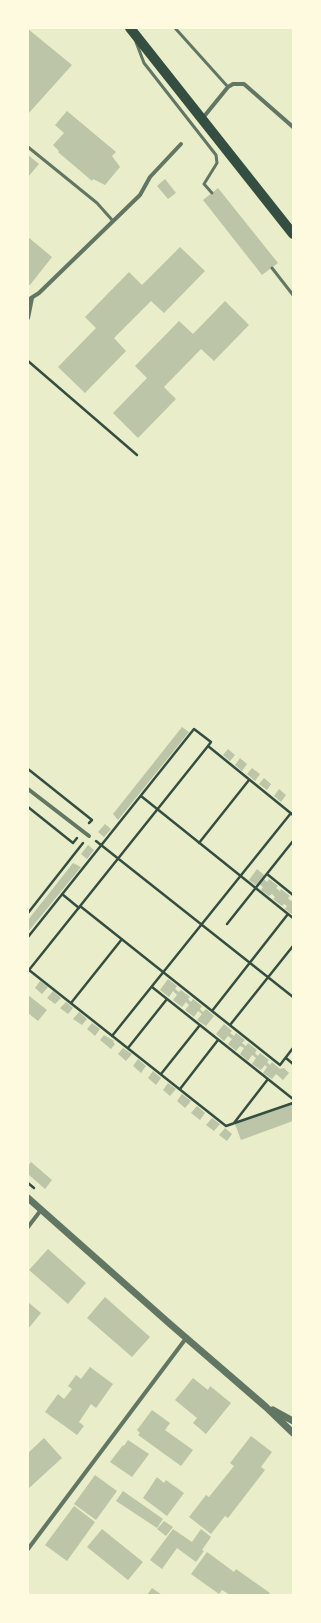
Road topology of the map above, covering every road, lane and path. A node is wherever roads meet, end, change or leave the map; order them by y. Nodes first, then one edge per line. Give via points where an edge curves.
1 (175, 28) edge
2 (130, 29) edge
3 (228, 86) junction
4 (202, 119) junction
5 (293, 127) edge
6 (182, 144) dead end
7 (28, 147) edge
8 (212, 193) dead end
9 (114, 221) junction
10 (293, 234) edge
11 (272, 268) dead end
12 (293, 294) edge
13 (30, 300) edge
14 (28, 318) edge
15 (28, 361) edge
16 (137, 455) dead end
17 (208, 746) junction
18 (28, 769) edge
19 (249, 780) junction
20 (28, 789) edge
21 (141, 796) junction
22 (157, 809) junction
23 (292, 814) edge
24 (92, 820) dead end
25 (89, 836) junction
26 (293, 841) edge
27 (199, 843) junction
28 (102, 845) junction
29 (118, 858) junction
30 (267, 874) junction
31 (240, 876) junction
32 (256, 888) junction
33 (62, 894) junction
34 (293, 895) edge
35 (79, 907) junction
36 (28, 913) edge
37 (288, 914) junction
38 (293, 918) edge
39 (201, 924) junction
40 (227, 924) dead end
41 (28, 937) edge
42 (122, 940) junction
43 (293, 946) edge
44 (250, 963) junction
45 (28, 970) edge
46 (163, 972) junction
47 (268, 978) junction
48 (152, 987) junction
49 (293, 997) edge
50 (167, 999) junction
51 (71, 1003) junction
52 (212, 1011) junction
53 (200, 1025) junction
54 (230, 1025) junction
55 (112, 1036) junction
56 (218, 1040) junction
57 (128, 1048) junction
58 (293, 1048) edge
59 (286, 1058) junction
60 (293, 1064) edge
61 (161, 1074) junction
62 (268, 1079) junction
63 (180, 1089) junction
64 (293, 1099) edge
65 (293, 1103) edge
66 (233, 1124) junction
67 (28, 1198) edge
68 (42, 1209) junction
69 (28, 1227) edge
70 (187, 1338) junction
71 (266, 1407) junction
72 (293, 1422) edge
73 (293, 1433) edge
74 (28, 1549) edge

1 - 3 lane
2 - 4 main road
2 - 8 lane via 144,63 216,154 217,163 204,184
3 - 4 street
3 - 5 street via 238,83 248,86
4 - 10 main road
6 - 9 street via 150,177 140,195
7 - 9 lane via 97,203
9 - 13 street
11 - 12 lane
13 - 14 street
15 - 16 path
17 - 19 path
17 - 21 path via 211,742 194,729
17 - 22 path
18 - 24 path
19 - 23 path
19 - 27 path
20 - 25 street
21 - 22 path
21 - 28 path
22 - 27 path
22 - 29 path
23 - 31 path
25 - 28 path
25 - 36 path
26 - 30 path
27 - 31 path
28 - 29 path
28 - 33 path
29 - 35 path
29 - 39 path
30 - 32 path
30 - 34 path
31 - 32 path
31 - 39 path
32 - 37 path
32 - 40 path
33 - 35 path
33 - 41 path
35 - 42 path
35 - 45 path
37 - 38 path
37 - 44 path
39 - 44 path
39 - 46 path
42 - 46 path
42 - 51 path
43 - 47 path
44 - 47 path
44 - 52 path
45 - 51 path
46 - 48 path
46 - 52 path
47 - 49 path
47 - 54 path
48 - 50 path
48 - 55 path
50 - 53 path
50 - 57 path
51 - 55 path
52 - 54 path
53 - 56 path
53 - 61 path
54 - 59 path via 280,1065
55 - 57 path
56 - 62 path
56 - 63 path
57 - 61 path
58 - 59 path
59 - 60 path
61 - 63 path
62 - 64 path
62 - 66 path
63 - 66 path via 226,1126
65 - 66 path
67 - 68 street
68 - 69 street
68 - 70 street
70 - 71 street
70 - 74 street
71 - 72 street
71 - 73 street

